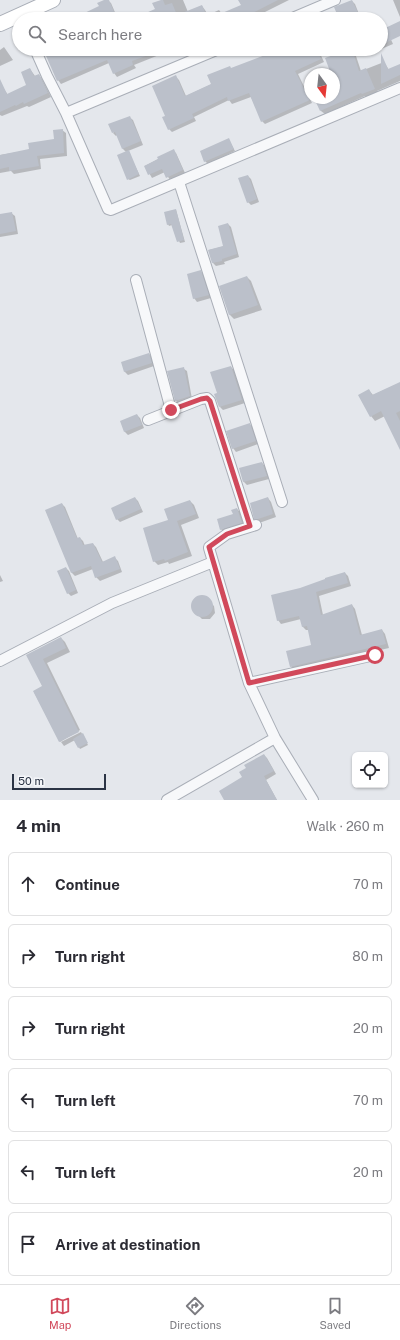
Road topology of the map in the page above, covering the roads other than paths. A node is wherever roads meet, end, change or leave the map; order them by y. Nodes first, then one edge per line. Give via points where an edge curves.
1 (53, 0) edge
2 (335, 0) edge
3 (30, 12) edge
4 (307, 12) edge
5 (12, 20) edge
6 (0, 24) edge
7 (38, 56) edge
8 (203, 56) edge
9 (400, 88) edge
10 (66, 114) junction
11 (180, 182) junction
12 (136, 280) dead end
13 (171, 410) junction
14 (148, 420) dead end
15 (282, 502) dead end
16 (213, 562) junction
17 (375, 655) dead end
18 (0, 661) edge
19 (249, 683) junction
20 (275, 738) junction
21 (167, 800) edge
22 (313, 800) edge

1 - 3 street
2 - 4 street
5 - 6 street
7 - 10 street
8 - 10 street
9 - 11 street
10 - 11 street via 108,209 114,209
11 - 15 street
12 - 13 street
13 - 14 street
13 - 16 street via 201,399 207,398 210,401 253,526 227,534 209,546
16 - 18 street via 112,603
16 - 19 street
17 - 19 street
19 - 20 street
20 - 21 street
20 - 22 street

